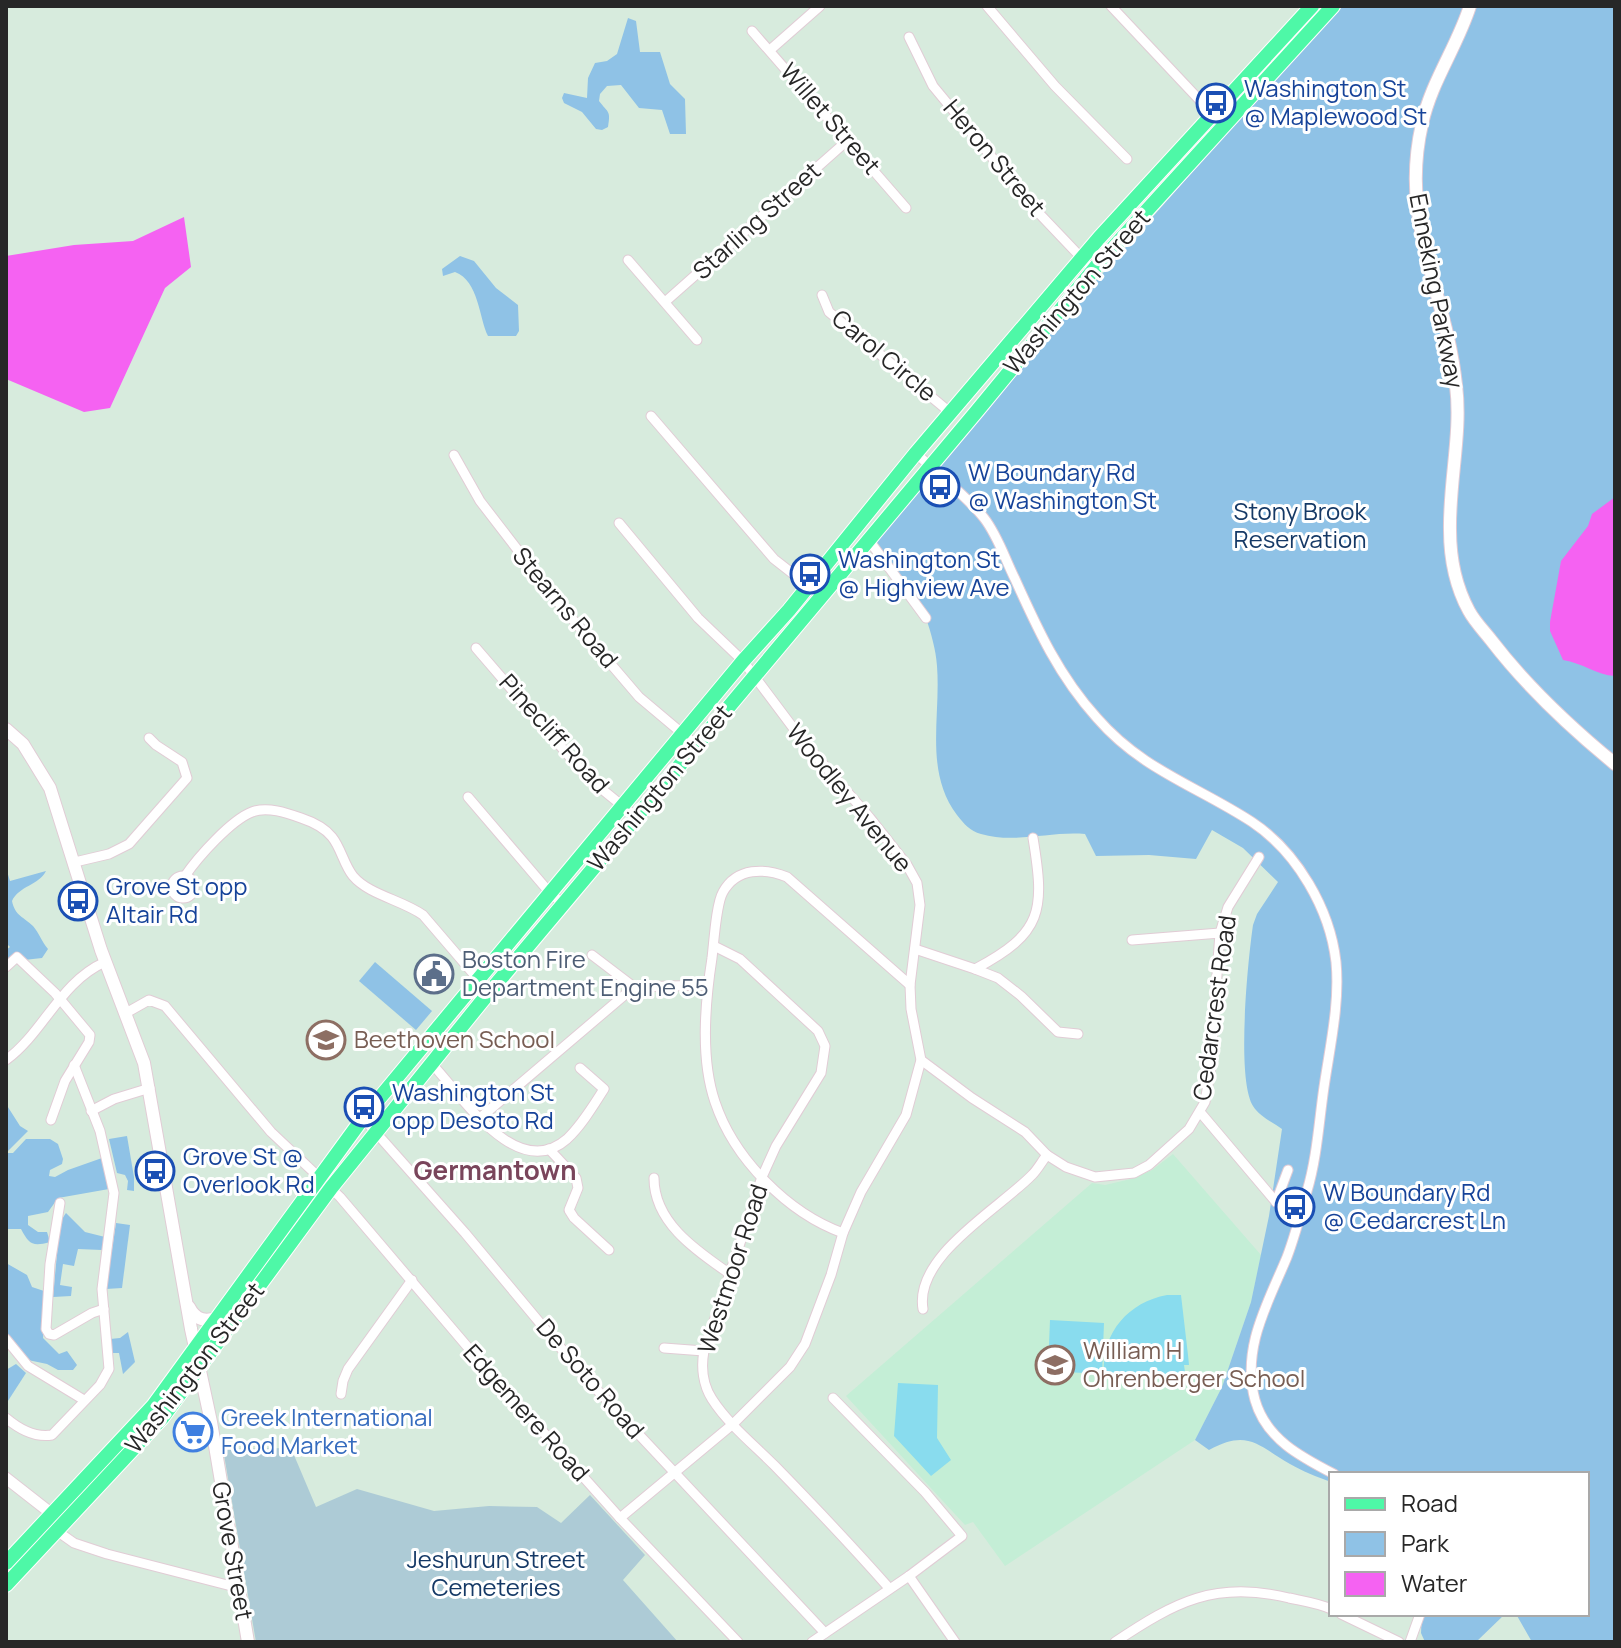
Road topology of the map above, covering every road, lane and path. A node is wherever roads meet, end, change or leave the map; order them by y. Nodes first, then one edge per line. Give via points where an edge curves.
1 (820, 6) edge
2 (987, 6) edge
3 (1111, 6) edge
4 (1312, 6) edge
5 (1333, 6) edge
6 (1470, 6) edge
7 (752, 31) dead end
8 (909, 37) dead end
9 (770, 50) junction
10 (1218, 120) junction
11 (848, 140) junction
12 (1127, 159) dead end
13 (906, 208) dead end
14 (1082, 258) junction
15 (628, 260) dead end
16 (1093, 270) junction
17 (822, 295) dead end
18 (665, 302) junction
19 (697, 340) dead end
20 (952, 414) junction
21 (651, 416) dead end
22 (916, 453) junction
23 (454, 455) dead end
24 (929, 467) junction
25 (619, 523) dead end
26 (868, 539) junction
27 (814, 591) junction
28 (926, 618) dead end
29 (476, 648) dead end
30 (743, 661) junction
31 (752, 676) junction
32 (6, 729) edge
33 (682, 734) junction
34 (149, 738) dead end
35 (696, 745) junction
36 (1615, 764) edge
37 (468, 797) dead end
38 (622, 806) junction
39 (636, 817) junction
40 (1033, 838) dead end
41 (1259, 857) dead end
42 (75, 862) junction
43 (185, 876) dead end
44 (550, 893) junction
45 (563, 904) junction
46 (1220, 933) junction
47 (1132, 940) dead end
48 (714, 946) junction
49 (915, 949) junction
50 (592, 955) dead end
51 (105, 962) junction
52 (6, 967) edge
53 (975, 969) junction
54 (477, 979) junction
55 (707, 985) junction
56 (910, 985) junction
57 (634, 987) junction
58 (489, 992) junction
59 (60, 998) junction
60 (126, 1013) junction
61 (1078, 1034) dead end
62 (6, 1060) edge
63 (921, 1060) junction
64 (432, 1064) junction
65 (74, 1065) junction
66 (580, 1068) dead end
67 (150, 1088) junction
68 (91, 1111) junction
69 (1200, 1112) junction
70 (363, 1118) junction
71 (480, 1118) junction
72 (51, 1120) dead end
73 (376, 1133) junction
74 (549, 1149) junction
75 (1047, 1155) junction
76 (1288, 1170) dead end
77 (762, 1177) junction
78 (654, 1178) dead end
79 (326, 1183) junction
80 (60, 1203) dead end
81 (843, 1233) junction
82 (609, 1250) dead end
83 (730, 1274) junction
84 (412, 1280) junction
85 (189, 1307) junction
86 (104, 1309) junction
87 (923, 1309) dead end
88 (220, 1317) junction
89 (6, 1339) edge
90 (197, 1348) junction
91 (664, 1348) dead end
92 (704, 1351) junction
93 (200, 1368) junction
94 (341, 1394) dead end
95 (833, 1398) dead end
96 (84, 1400) junction
97 (6, 1418) edge
98 (733, 1424) junction
99 (675, 1471) junction
100 (1330, 1472) edge
101 (6, 1478) edge
102 (620, 1518) junction
103 (54, 1523) junction
104 (6, 1563) edge
105 (909, 1576) junction
106 (6, 1585) edge
107 (239, 1588) junction
108 (889, 1588) junction
109 (1329, 1608) edge
110 (1345, 1616) edge
111 (1419, 1616) edge
112 (825, 1633) junction
113 (248, 1642) edge
114 (738, 1642) edge
115 (812, 1642) edge
116 (955, 1642) edge
117 (1115, 1642) edge
118 (1399, 1642) edge
119 (1410, 1642) edge

1 - 9 street
2 - 12 street
3 - 10 street
4 - 10 main road, Washington Street
5 - 10 main road, Washington Street
6 - 36 main road, Enneking Parkway via 1432,91 1415,163 1421,239 1457,387 1453,565 1470,613 1502,654 1571,728
7 - 9 street, Willet Street
8 - 14 street, Heron Street via 933,86
9 - 11 street, Willet Street
10 - 14 main road, Washington Street
10 - 16 main road, Washington Street
11 - 13 street, Willet Street
11 - 18 street, Starling Street
14 - 16 street, Heron Street
14 - 20 main road, Washington Street
15 - 18 street
16 - 24 main road, Washington Street
17 - 20 street, Carol Circle via 829,312
18 - 19 street
20 - 22 main road, Washington Street
21 - 27 street via 774,559
22 - 24 street
22 - 27 main road, Washington Street
23 - 33 street, Stearns Road via 480,501 557,601 639,697
24 - 26 main road, Washington Street
24 - 100 street via 984,518 1055,664 1097,719 1167,777 1271,837 1313,890 1329,928 1336,993 1314,1155 1288,1253 1254,1337 1250,1366 1255,1399 1271,1430 1287,1448
25 - 30 street, Woodley Avenue via 698,618
26 - 27 main road, Washington Street
26 - 28 street
27 - 30 main road, Washington Street
27 - 31 main road, Washington Street
29 - 38 street, Pinecliff Road via 587,777
30 - 31 street, Woodley Avenue
30 - 33 main road, Washington Street
31 - 35 main road, Washington Street
31 - 49 street, Woodley Avenue via 907,865 920,905
32 - 42 main road, Grove Street via 23,744 50,788
33 - 35 street, Stearns Road
33 - 38 main road, Washington Street
34 - 42 street via 182,762 187,778 129,844
35 - 39 main road, Washington Street
37 - 44 street
38 - 39 street, Pinecliff Road
38 - 44 main road, Washington Street
39 - 45 main road, Washington Street
40 - 53 street via 1040,895 1035,918 1024,937
41 - 46 street, Cedarcrest Road via 1228,907
42 - 51 main road, Grove Street
43 - 54 street via 235,823 253,812 291,814 318,824 333,838 353,876 423,915
44 - 45 street
44 - 54 main road, Washington Street
45 - 58 main road, Washington Street
46 - 47 street
46 - 69 street, Cedarcrest Road via 1210,1072
48 - 55 street
48 - 56 street via 723,892 738,877 771,871 787,877
48 - 77 street, Westmoor Road via 740,959 818,1031 825,1046 821,1073
49 - 53 street
49 - 56 street, Woodley Avenue
50 - 57 street
51 - 59 street via 82,975
51 - 60 main road, Grove Street
52 - 59 street via 17,957
53 - 61 street via 1010,987 1058,1032
54 - 58 street
54 - 70 main road, Washington Street
55 - 57 street
55 - 77 street via 706,1037 715,1103
56 - 63 street, Woodley Avenue
57 - 71 street
58 - 64 main road, Washington Street
59 - 62 street
59 - 65 street via 90,1035
60 - 67 main road, Grove Street
60 - 79 street, Edgemere Road via 149,1000 162,1004 271,1132
63 - 75 street, Cedarcrest Road via 1025,1132
63 - 81 street, Woodley Avenue via 906,1115
64 - 71 street
64 - 73 main road, Washington Street
65 - 68 street
65 - 72 street
66 - 74 street via 604,1089 566,1140
67 - 68 street
67 - 85 main road, Grove Street
68 - 86 street via 114,1199
69 - 75 street, Cedarcrest Road via 1171,1147 1134,1173 1095,1177
69 - 76 street via 1276,1202
70 - 73 street, De Soto Road
70 - 79 main road, Washington Street
71 - 74 street via 512,1146
73 - 79 main road, Washington Street
73 - 99 street, De Soto Road via 585,1377
74 - 82 street via 576,1178 578,1188 569,1210
75 - 87 street via 939,1259 921,1295
77 - 81 street via 790,1205
77 - 83 street, Westmoor Road
78 - 83 street via 654,1196 664,1214 686,1241
79 - 84 street, Edgemere Road
79 - 88 main road, Washington Street
79 - 93 main road, Washington Street
80 - 86 street via 50,1264 49,1334
81 - 98 street, Woodley Avenue via 805,1344 790,1367
83 - 92 street, Westmoor Road
84 - 94 street via 348,1369
84 - 102 street, Edgemere Road
85 - 88 main road via 199,1319
85 - 90 main road, Grove Street
86 - 96 street via 109,1369
88 - 90 main road, Washington Street
89 - 96 street via 28,1366
90 - 93 main road, Grove Street
90 - 103 main road, Washington Street
91 - 92 street
92 - 98 street, Westmoor Road via 701,1365 711,1397
93 - 103 main road, Washington Street via 155,1427
93 - 107 main road, Grove Street
95 - 105 street via 962,1536
96 - 97 street via 52,1435 24,1431
98 - 99 street, Woodley Avenue
98 - 108 street, Westmoor Road
99 - 102 street, Woodley Avenue
99 - 112 street, De Soto Road
101 - 103 street
102 - 114 street, Edgemere Road
103 - 104 main road, Washington Street
103 - 106 main road, Washington Street
103 - 107 street via 74,1543
105 - 108 street
105 - 116 street
107 - 113 main road, Grove Street
108 - 112 street
109 - 117 street via 1265,1592 1202,1595 1156,1614
110 - 118 street
111 - 119 street
112 - 115 street

